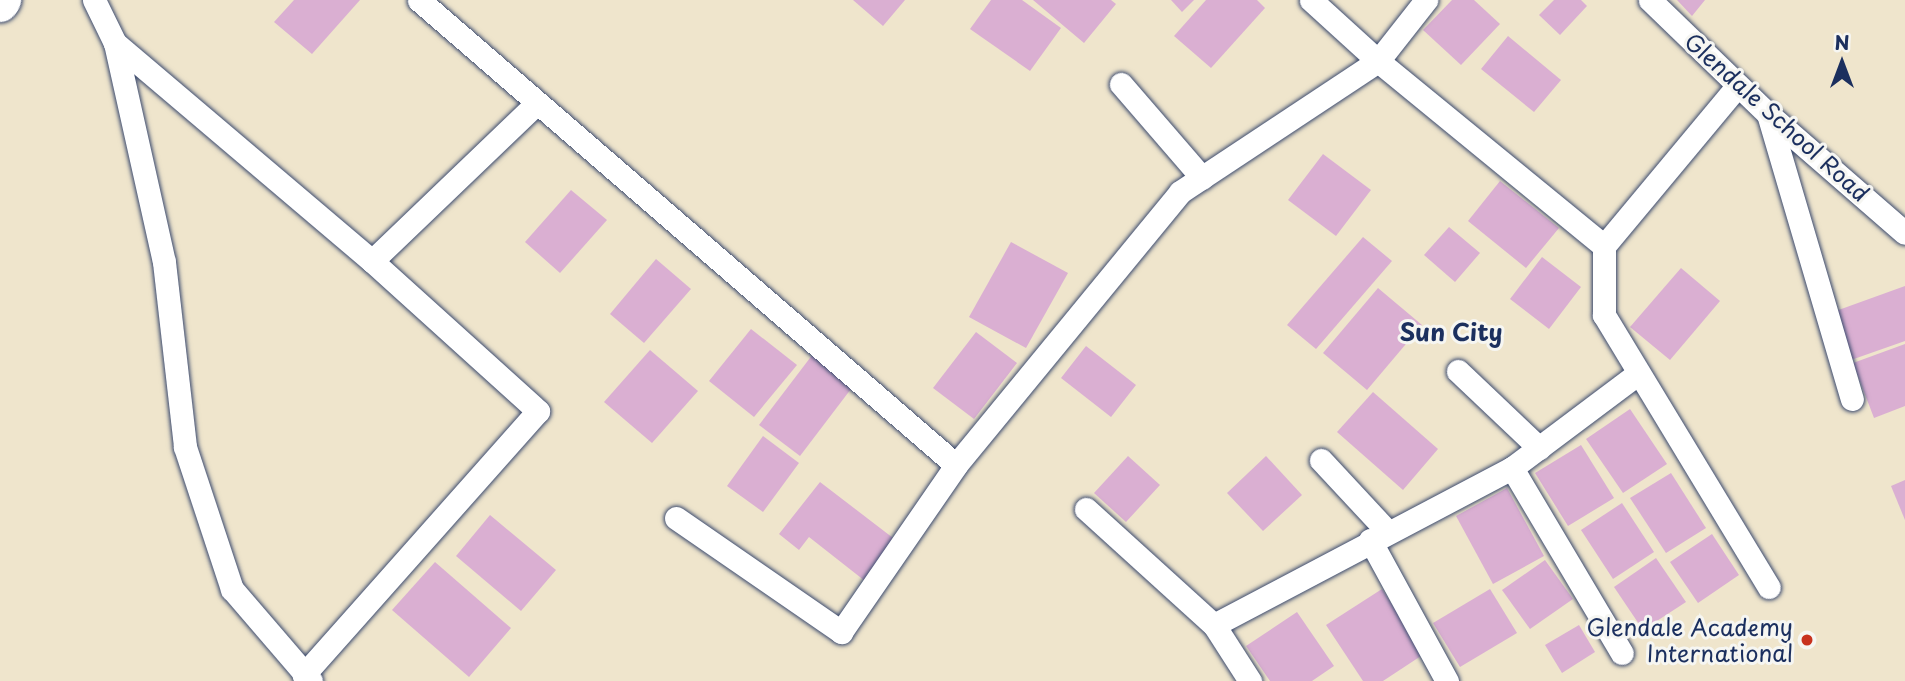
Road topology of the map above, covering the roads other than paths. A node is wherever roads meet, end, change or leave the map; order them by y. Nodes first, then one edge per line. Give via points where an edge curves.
1 (94, 0) edge
2 (419, 0) edge
3 (1311, 0) edge
4 (1426, 0) edge
5 (1650, 0) edge
6 (114, 43) junction
7 (1378, 61) junction
8 (1121, 84) dead end
9 (1738, 85) junction
10 (537, 103) junction
11 (1768, 114) junction
12 (1202, 178) junction
13 (1905, 233) edge
14 (1604, 246) junction
15 (372, 261) junction
16 (1458, 371) dead end
17 (1637, 374) junction
18 (1852, 399) dead end
19 (1539, 448) junction
20 (1321, 460) dead end
21 (956, 465) junction
22 (1512, 468) junction
23 (1086, 509) dead end
24 (676, 518) dead end
25 (1379, 535) junction
26 (1769, 587) dead end
27 (1214, 625) junction
28 (1622, 653) dead end
29 (308, 678) edge
30 (1251, 681) edge
31 (1447, 681) edge

1 - 6 street
2 - 10 street
3 - 7 street
4 - 7 street
5 - 9 street, Glendale School Road
6 - 15 street
6 - 29 street via 164,262 185,447 232,589
7 - 12 street
7 - 14 street
8 - 12 street
9 - 11 street, Glendale School Road
9 - 14 street
10 - 15 street
10 - 21 street
11 - 13 street, Glendale School Road
11 - 18 street
12 - 21 street via 1180,192
14 - 17 street via 1604,315
15 - 29 street via 538,411
16 - 19 street
17 - 19 street
17 - 26 street
19 - 22 street
20 - 25 street
21 - 24 street via 841,632
22 - 25 street
22 - 28 street
23 - 27 street
25 - 27 street
25 - 31 street
27 - 30 street

